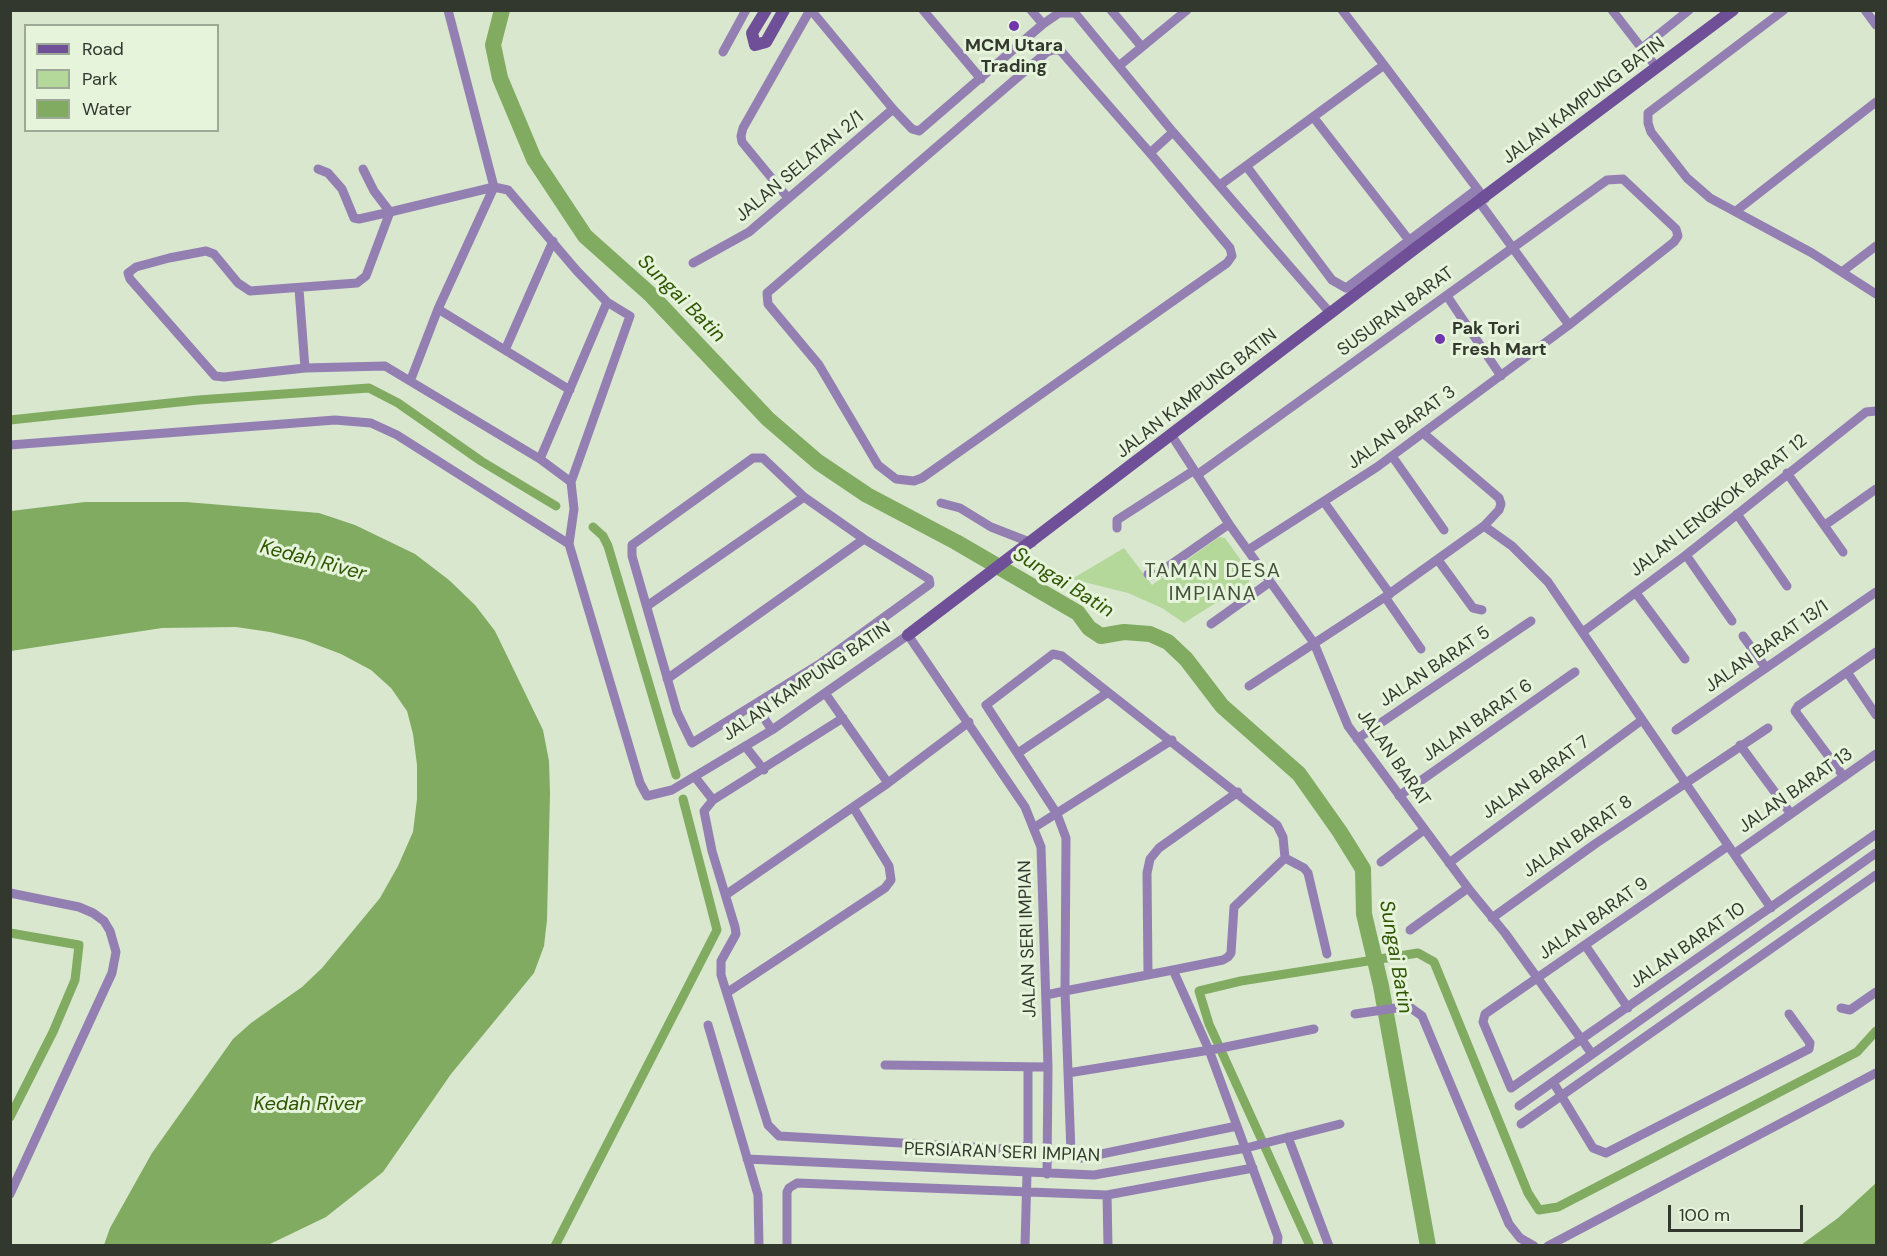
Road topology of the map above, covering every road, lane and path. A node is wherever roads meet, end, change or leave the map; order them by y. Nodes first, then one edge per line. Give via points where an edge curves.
1 (448, 10) edge
2 (746, 10) edge
3 (766, 10) edge
4 (784, 10) edge
5 (811, 10) edge
6 (924, 10) edge
7 (1031, 10) edge
8 (1111, 10) edge
9 (1186, 10) edge
10 (1342, 10) edge
11 (1612, 10) edge
12 (1689, 10) edge
13 (1733, 10) edge
14 (1784, 10) edge
15 (1865, 10) edge
16 (1074, 12) edge
17 (1043, 24) junction
18 (1876, 25) edge
19 (1142, 47) junction
20 (1642, 48) junction
21 (723, 52) dead end
22 (1120, 65) junction
23 (1384, 65) junction
24 (1657, 68) junction
25 (981, 79) junction
26 (1876, 102) edge
27 (893, 109) junction
28 (1314, 118) junction
29 (1173, 132) junction
30 (1150, 153) junction
31 (1247, 166) junction
32 (318, 169) dead end
33 (363, 169) dead end
34 (1616, 177) joint
35 (1220, 185) junction
36 (494, 187) junction
37 (1480, 197) junction
38 (788, 198) junction
39 (1737, 211) junction
40 (390, 212) junction
41 (553, 241) junction
42 (1413, 244) junction
43 (1876, 246) edge
44 (1513, 248) junction
45 (693, 263) dead end
46 (1843, 271) junction
47 (299, 289) junction
48 (1876, 294) edge
49 (1447, 296) junction
50 (607, 302) junction
51 (438, 309) junction
52 (1331, 314) junction
53 (1569, 325) junction
54 (505, 350) junction
55 (305, 368) junction
56 (1502, 376) junction
57 (411, 379) junction
58 (570, 390) junction
59 (1876, 411) edge
60 (1423, 433) junction
61 (1172, 436) junction
62 (10, 445) edge
63 (1392, 456) junction
64 (540, 459) junction
65 (1195, 473) junction
66 (1786, 473) junction
67 (571, 482) junction
68 (1876, 489) edge
69 (804, 497) junction
70 (1324, 502) junction
71 (941, 503) dead end
72 (1737, 514) junction
73 (1229, 524) junction
74 (1825, 525) junction
75 (1484, 526) junction
76 (1117, 528) dead end
77 (1444, 530) dead end
78 (864, 539) junction
79 (1032, 543) junction
80 (569, 544) junction
81 (1248, 550) junction
82 (1843, 552) dead end
83 (1686, 555) junction
84 (1437, 560) junction
85 (1148, 574) dead end
86 (1270, 582) junction
87 (1787, 586) dead end
88 (1876, 592) edge
89 (1636, 593) junction
90 (1388, 595) junction
91 (647, 606) junction
92 (1482, 610) dead end
93 (1531, 621) dead end
94 (1732, 621) dead end
95 (1211, 624) dead end
96 (1584, 631) junction
97 (908, 635) junction
98 (1743, 636) dead end
99 (1314, 643) junction
100 (1421, 650) dead end
101 (1876, 652) edge
102 (1684, 659) dead end
103 (1766, 668) junction
104 (1575, 672) dead end
105 (1847, 672) junction
106 (667, 679) junction
107 (1249, 686) dead end
108 (825, 693) junction
109 (1107, 693) junction
110 (756, 706) junction
111 (1876, 714) edge
112 (843, 718) junction
113 (1642, 720) junction
114 (969, 722) junction
115 (1768, 728) dead end
116 (772, 730) junction
117 (1677, 730) dead end
118 (1357, 739) junction
119 (1172, 740) junction
120 (1740, 745) junction
121 (745, 746) junction
122 (1018, 753) junction
123 (1876, 754) edge
124 (764, 770) junction
125 (695, 777) junction
126 (1844, 777) junction
127 (888, 783) junction
128 (1683, 784) junction
129 (1238, 792) junction
130 (1399, 796) junction
131 (713, 800) junction
132 (853, 807) junction
133 (1057, 814) junction
134 (1791, 814) junction
135 (1035, 827) junction
136 (1424, 830) junction
137 (1876, 834) edge
138 (1731, 850) junction
139 (1876, 853) edge
140 (1285, 858) junction
141 (1381, 862) dead end
142 (1449, 863) junction
143 (1876, 875) edge
144 (1468, 888) junction
145 (10, 893) edge
146 (727, 894) junction
147 (1771, 908) junction
148 (1492, 918) junction
149 (1410, 930) dead end
150 (1585, 945) junction
151 (1327, 954) dead end
152 (1173, 970) junction
153 (1148, 975) junction
154 (1537, 978) junction
155 (1065, 991) junction
156 (728, 992) junction
157 (1876, 992) edge
158 (1046, 994) junction
159 (1629, 1008) junction
160 (1841, 1008) dead end
161 (1355, 1014) dead end
162 (1789, 1014) dead end
163 (708, 1025) dead end
164 (1314, 1029) dead end
165 (1582, 1041) junction
166 (1212, 1049) junction
167 (1592, 1054) junction
168 (885, 1065) dead end
169 (1028, 1066) junction
170 (1048, 1067) junction
171 (1068, 1073) junction
172 (1876, 1073) edge
173 (1553, 1082) junction
174 (1517, 1086) joint
175 (1562, 1095) junction
176 (1519, 1106) dead end
177 (1340, 1124) dead end
178 (1521, 1124) dead end
179 (1237, 1126) junction
180 (1288, 1137) junction
181 (1249, 1147) junction
182 (747, 1159) junction
183 (1253, 1168) junction
184 (1028, 1173) junction
185 (1047, 1174) junction
186 (1027, 1193) junction
187 (10, 1194) edge
188 (1107, 1195) junction
189 (759, 1245) edge
190 (786, 1245) edge
191 (1025, 1245) edge
192 (1108, 1245) edge
193 (1277, 1245) edge
194 (1329, 1245) edge
195 (1534, 1245) edge
196 (1548, 1245) edge

1 - 36 street
2 - 21 street
3 - 4 street via 752,33 755,45 766,42
5 - 27 street
5 - 38 street via 743,128 742,142
6 - 25 street
7 - 17 street
8 - 19 street
9 - 19 street
10 - 23 street
11 - 20 street
12 - 20 street
13 - 24 street, JALAN KAMPUNG BATIN
14 - 39 street via 1648,113 1652,132 1687,178 1710,198
15 - 18 street
16 - 17 street via 1059,13
16 - 22 street
17 - 25 street
19 - 22 street
20 - 24 street
22 - 29 street
23 - 28 street
23 - 37 street
24 - 37 street, JALAN KAMPUNG BATIN
25 - 27 street via 919,131
26 - 39 street
27 - 38 street, JALAN SELATAN 2/1
28 - 31 street
28 - 42 street
29 - 30 street
29 - 35 street
30 - 30 street via 1230,248 1232,256 1227,263 922,478 905,480 887,474 819,365 768,304 767,293 1047,52 1060,50
31 - 35 street
31 - 42 street via 1338,286 1346,288
32 - 40 street via 328,173 342,189 354,218
33 - 40 street
34 - 44 street, SUSURAN BARAT
34 - 53 street, JALAN BARAT 3 via 1623,179 1676,229 1678,236
35 - 52 street
36 - 40 street
36 - 41 street via 503,187 514,195
36 - 51 street
37 - 42 street, JALAN KAMPUNG BATIN
37 - 44 street
38 - 45 street, JALAN SELATAN 2/1 via 749,232
39 - 46 street
40 - 47 street via 361,281
41 - 50 street
41 - 54 street
42 - 52 street, JALAN KAMPUNG BATIN
43 - 46 street
44 - 49 street, SUSURAN BARAT
44 - 53 street
46 - 48 street
47 - 55 street
47 - 55 street via 250,291 210,251 130,270 130,279 215,375
49 - 56 street
49 - 65 street, SUSURAN BARAT
50 - 58 street
50 - 67 street via 630,316
51 - 54 street
51 - 57 street
52 - 61 street, JALAN KAMPUNG BATIN
53 - 56 street, JALAN BARAT 3
54 - 58 street
55 - 57 street via 386,366
56 - 60 street, JALAN BARAT 3
57 - 64 street
58 - 64 street
59 - 66 street, JALAN LENGKOK BARAT 12 via 1866,412
60 - 63 street, JALAN BARAT 3
60 - 75 street via 1499,498 1499,510
61 - 65 street, JALAN BARAT
61 - 79 street, JALAN KAMPUNG BATIN
62 - 80 street via 335,420 371,423 397,435
63 - 70 street, JALAN BARAT 3
63 - 77 street
64 - 67 street
65 - 73 street, JALAN BARAT
65 - 76 street, SUSURAN BARAT via 1117,520
66 - 72 street, JALAN LENGKOK BARAT 12
66 - 74 street
67 - 80 street via 574,515
68 - 74 street
69 - 78 street
69 - 91 street
69 - 91 street via 763,458 753,458 632,545
70 - 81 street, JALAN BARAT 3
70 - 90 street
71 - 79 street via 960,508 991,527
72 - 83 street, JALAN LENGKOK BARAT 12
72 - 87 street
73 - 81 street, JALAN BARAT
73 - 85 street via 1156,575
74 - 82 street
75 - 84 street
75 - 96 street via 1495,531 1537,569
78 - 106 street
78 - 110 street via 929,579 930,584
79 - 97 street, JALAN KAMPUNG BATIN
80 - 125 street, JALAN KAMPUNG BATIN via 643,791 653,797
81 - 86 street, JALAN BARAT
83 - 89 street, JALAN LENGKOK BARAT 12
83 - 94 street
84 - 90 street
84 - 92 street via 1473,608
86 - 95 street
86 - 99 street, JALAN BARAT
88 - 103 street, JALAN BARAT 13/1
89 - 96 street, JALAN LENGKOK BARAT 12
89 - 102 street
90 - 99 street
90 - 100 street
91 - 106 street
93 - 118 street, JALAN BARAT 5
96 - 113 street
97 - 108 street, JALAN KAMPUNG BATIN
97 - 114 street, JALAN SERI IMPIAN
98 - 103 street
99 - 107 street
99 - 118 street, JALAN BARAT via 1337,705
101 - 105 street
103 - 117 street, JALAN BARAT 13/1
104 - 130 street, JALAN BARAT 6
105 - 111 street
105 - 126 street via 1796,711
106 - 110 street via 692,743
108 - 112 street
108 - 116 street, JALAN KAMPUNG BATIN
109 - 119 street
109 - 122 street
109 - 122 street via 1062,656 1053,654 987,701 986,708
110 - 116 street
112 - 124 street
112 - 127 street
113 - 128 street
113 - 142 street, JALAN BARAT 7
114 - 127 street
114 - 135 street, JALAN SERI IMPIAN
115 - 120 street, JALAN BARAT 8
116 - 121 street, JALAN KAMPUNG BATIN
118 - 130 street, JALAN BARAT
119 - 129 street
119 - 133 street
120 - 128 street, JALAN BARAT 8
120 - 134 street
121 - 124 street
121 - 125 street, JALAN KAMPUNG BATIN
122 - 133 street
123 - 126 street, JALAN BARAT 13
124 - 131 street
125 - 131 street
126 - 134 street, JALAN BARAT 13
127 - 132 street
128 - 138 street
128 - 148 street, JALAN BARAT 8
129 - 140 street via 1277,825 1283,837
129 - 153 street via 1159,848 1150,859
130 - 136 street, JALAN BARAT
131 - 146 street via 705,807 705,818
132 - 146 street
132 - 156 street via 889,866 891,880 885,888
133 - 135 street
133 - 155 street via 1066,846
134 - 138 street, JALAN BARAT 13
135 - 158 street, JALAN SERI IMPIAN via 1043,860
136 - 141 street
136 - 142 street, JALAN BARAT
137 - 147 street, JALAN BARAT 10
138 - 147 street
138 - 150 street, JALAN BARAT 9
139 - 167 street
140 - 151 street via 1308,873
140 - 152 street via 1234,907 1228,957
142 - 144 street, JALAN BARAT
143 - 175 street
144 - 148 street, JALAN BARAT
144 - 149 street
145 - 187 street via 93,913 110,931 116,952 112,973
146 - 156 street via 736,934 720,968
147 - 159 street, JALAN BARAT 10
148 - 154 street, JALAN BARAT
150 - 154 street, JALAN BARAT 9
150 - 159 street
152 - 153 street
152 - 166 street
153 - 155 street
154 - 165 street, JALAN BARAT
154 - 174 street, JALAN BARAT 9 via 1485,1014 1483,1022 1508,1084 1511,1088
155 - 158 street
155 - 171 street
156 - 169 street via 768,1125 779,1136 1023,1150 1028,1143
157 - 160 street via 1850,1010
158 - 170 street, JALAN SERI IMPIAN
159 - 165 street, JALAN BARAT 10
161 - 195 street via 1411,1008 1425,1022 1509,1224 1520,1238
162 - 175 street via 1810,1043 1809,1049 1606,1154 1593,1148
163 - 182 street
164 - 166 street
165 - 167 street, JALAN BARAT
165 - 174 street, JALAN BARAT 10
166 - 171 street
166 - 179 street
167 - 173 street
168 - 169 street
169 - 170 street
170 - 185 street, JALAN SERI IMPIAN
171 - 179 street via 1068,1145 1075,1157
172 - 196 street
173 - 175 street
173 - 176 street
175 - 178 street
177 - 180 street, PERSIARAN SERI IMPIAN
179 - 181 street
180 - 181 street, PERSIARAN SERI IMPIAN
180 - 194 street
181 - 183 street
181 - 185 street, PERSIARAN SERI IMPIAN via 1104,1174
182 - 184 street, PERSIARAN SERI IMPIAN
182 - 189 street via 759,1204
183 - 188 street
183 - 193 street via 1278,1237
184 - 185 street, PERSIARAN SERI IMPIAN
184 - 186 street
186 - 188 street
186 - 190 street via 797,1183 787,1192
186 - 191 street
188 - 192 street

